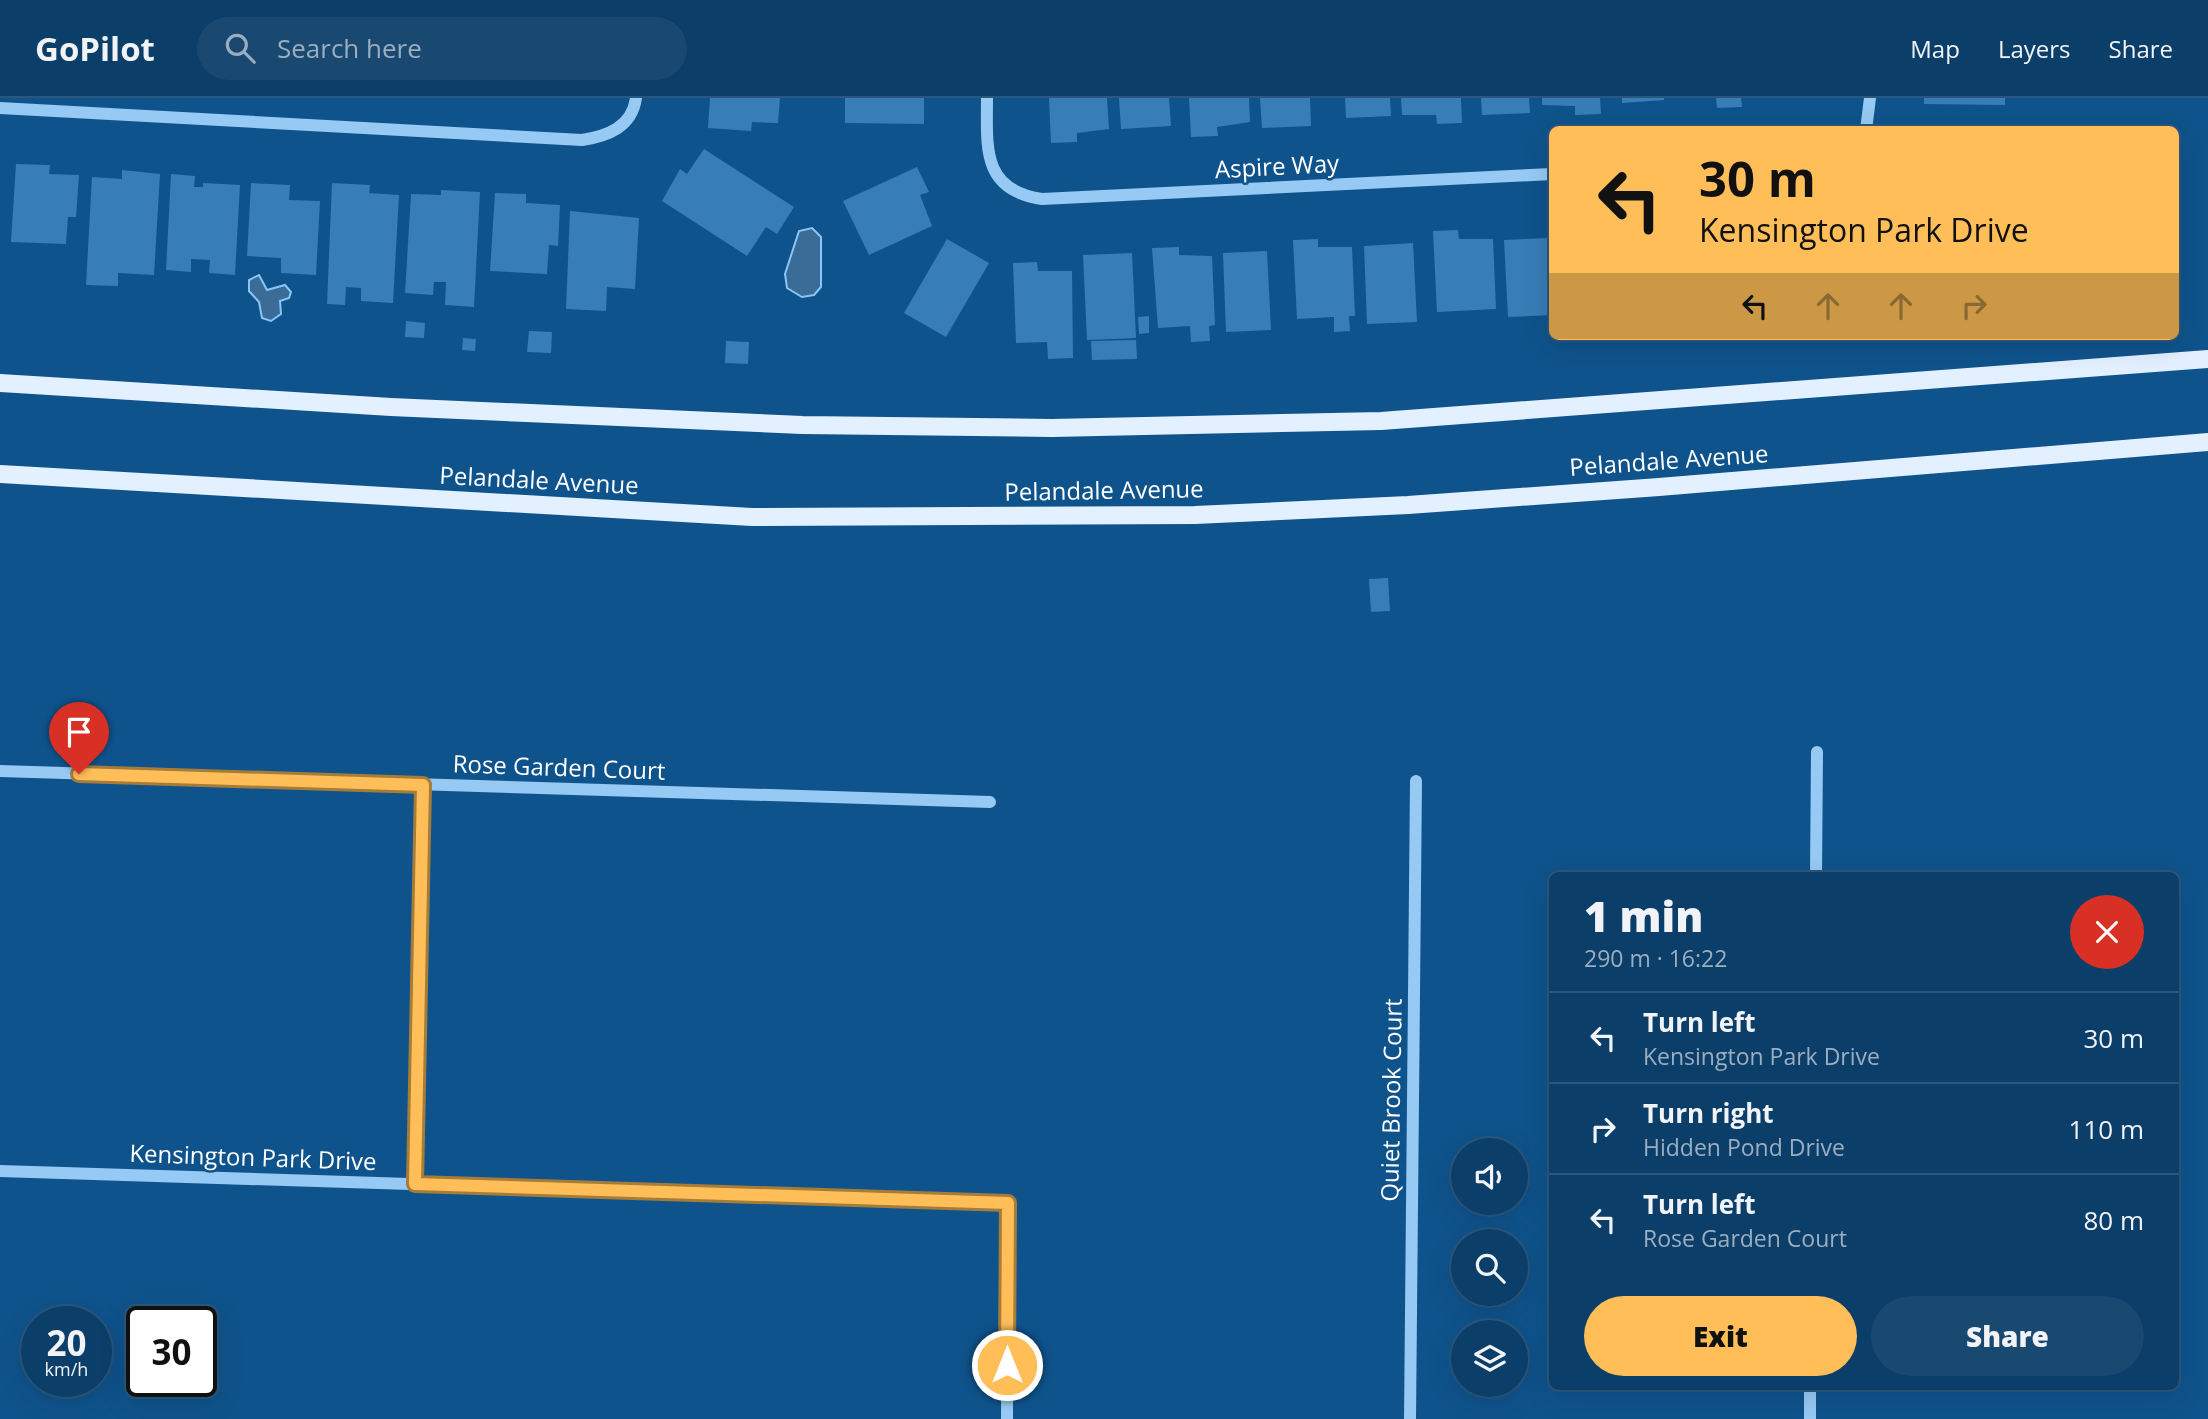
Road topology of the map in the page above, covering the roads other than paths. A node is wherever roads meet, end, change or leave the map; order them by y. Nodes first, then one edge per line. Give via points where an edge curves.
1 (636, 98) edge
2 (987, 98) edge
3 (1870, 98) edge
4 (0, 108) edge
5 (1866, 126) edge
6 (1549, 174) edge
7 (2208, 359) edge
8 (0, 383) edge
9 (2208, 442) edge
10 (0, 474) edge
11 (1817, 752) dead end
12 (0, 771) edge
13 (1416, 781) dead end
14 (423, 785) junction
15 (990, 803) dead end
16 (1816, 872) edge
17 (0, 1171) edge
18 (415, 1184) junction
19 (1810, 1390) edge
20 (1007, 1419) edge
21 (1410, 1419) edge
22 (1810, 1419) edge

1 - 4 street via 632,113 620,128 604,136 564,140
2 - 6 street, Aspire Way via 988,155 1000,179 1027,197 1083,199
3 - 5 street
7 - 8 main road via 1381,421 1091,428 802,425 391,407
9 - 10 main road, Pelandale Avenue via 1478,500 1195,515 751,517
11 - 16 street
12 - 14 street, Rose Garden Court
13 - 21 street, Quiet Brook Court
14 - 15 street, Rose Garden Court
14 - 18 street
17 - 18 street, Kensington Park Drive
18 - 20 street, Kensington Park Drive via 1008,1203
19 - 22 street

